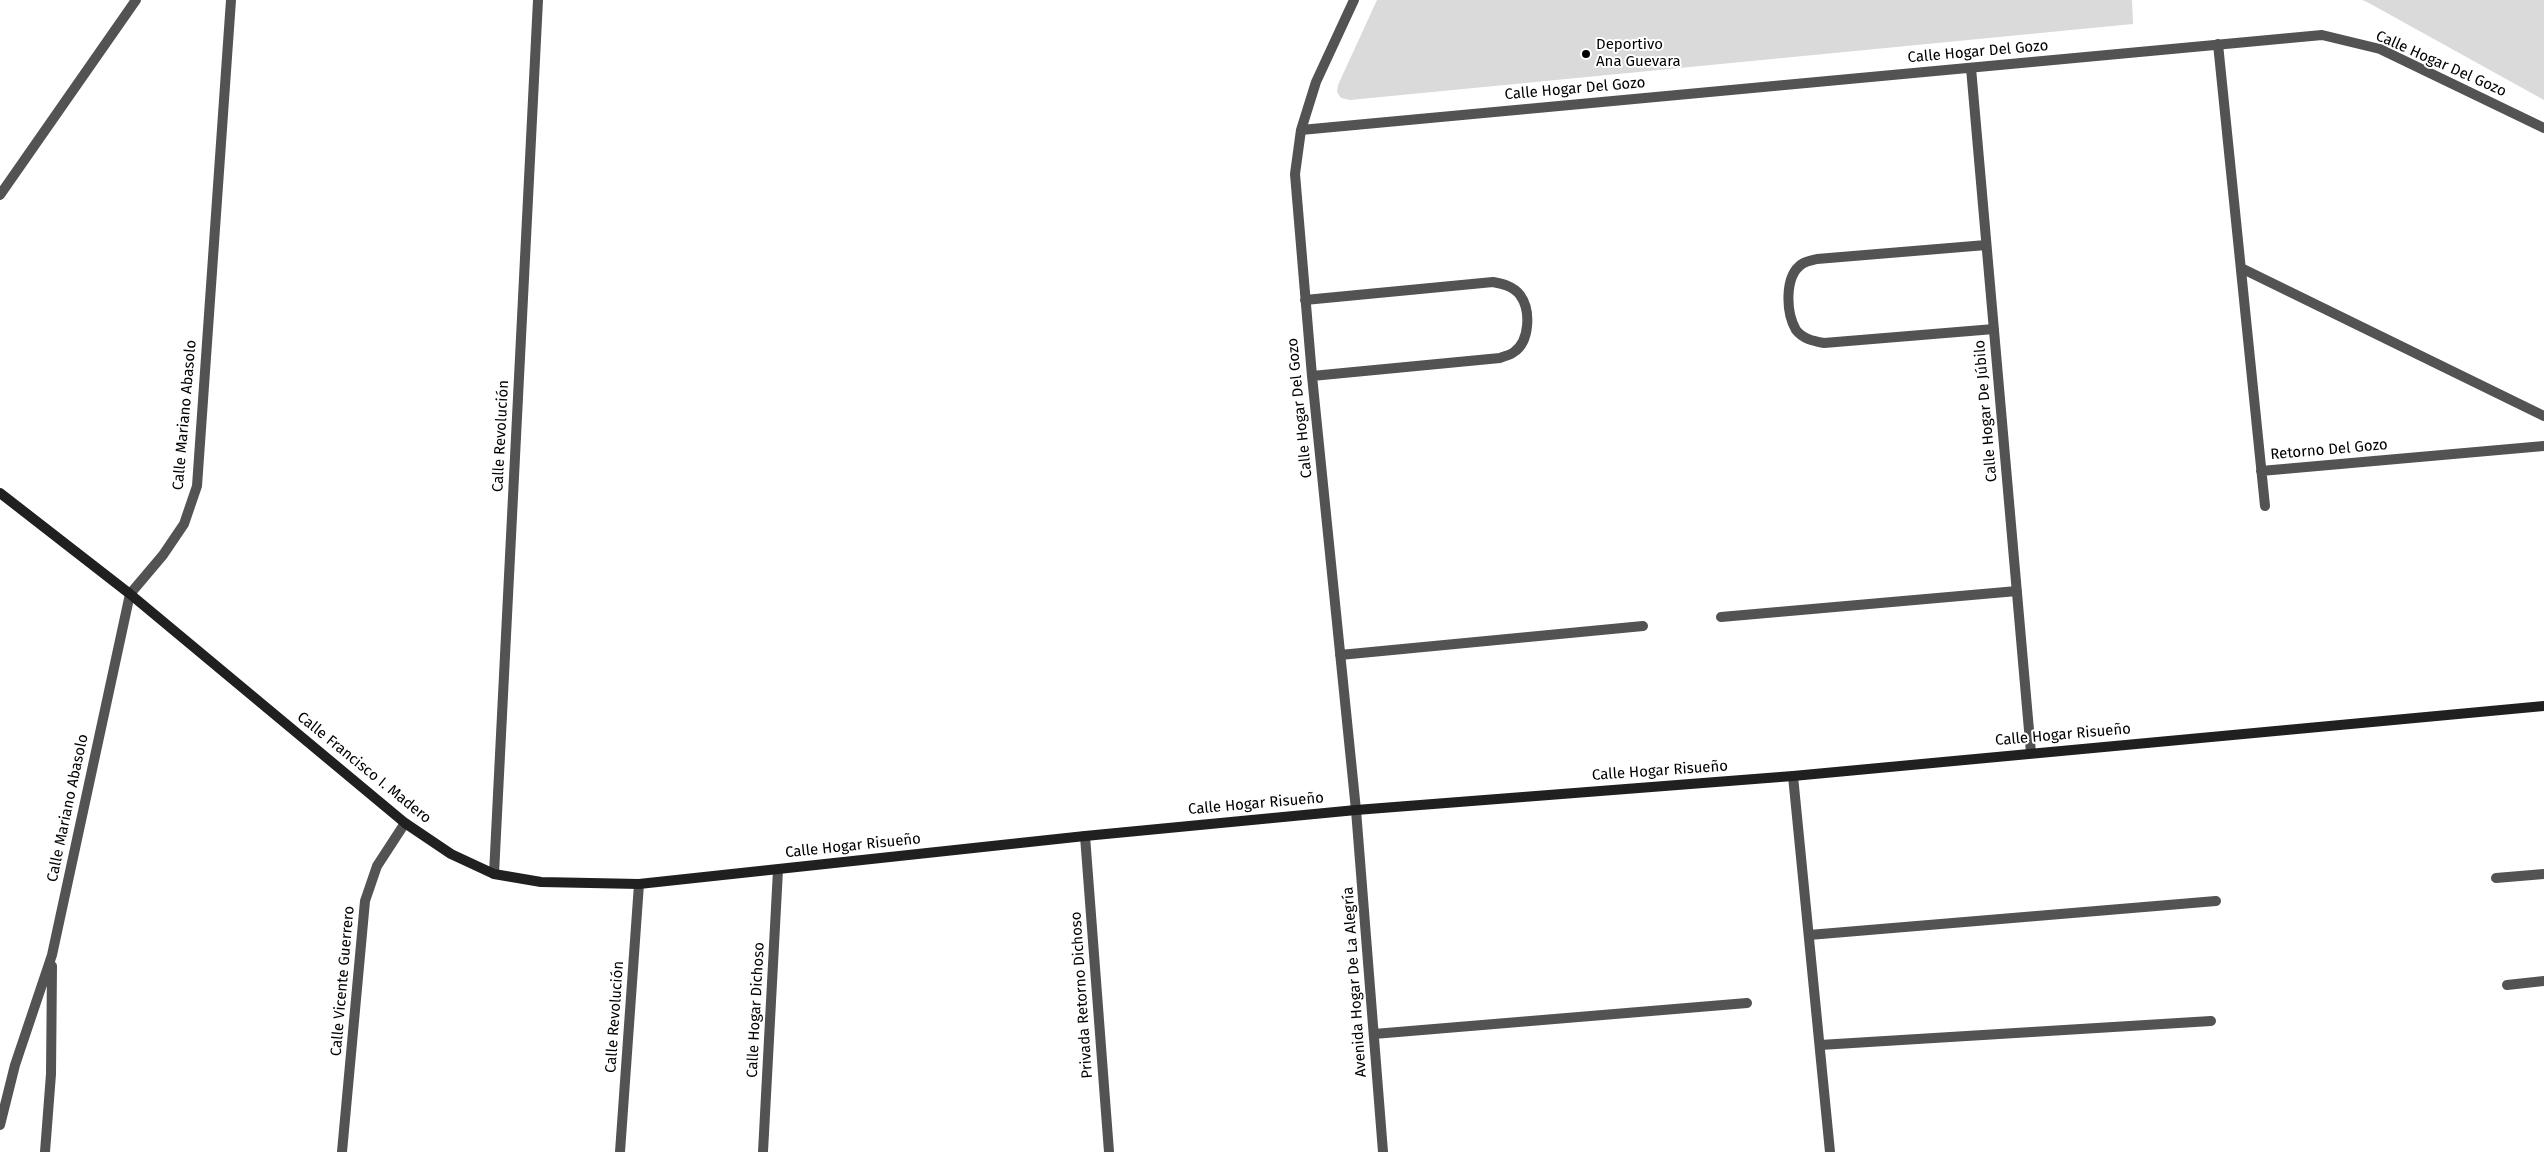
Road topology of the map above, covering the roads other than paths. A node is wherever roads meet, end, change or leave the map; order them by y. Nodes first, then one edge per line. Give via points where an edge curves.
1 (136, 0) edge
2 (231, 0) edge
3 (538, 0) edge
4 (1354, 0) edge
5 (2218, 44) junction
6 (1970, 68) junction
7 (2544, 128) edge
8 (1301, 130) junction
9 (0, 194) edge
10 (1986, 245) junction
11 (2241, 268) junction
12 (1305, 300) junction
13 (1994, 329) junction
14 (1312, 376) junction
15 (2544, 416) edge
16 (2544, 446) edge
17 (2261, 471) junction
18 (0, 493) edge
19 (2265, 506) dead end
20 (2017, 591) junction
21 (130, 594) junction
22 (1721, 617) dead end
23 (1643, 626) dead end
24 (1340, 655) junction
25 (2544, 706) edge
26 (2031, 753) junction
27 (1793, 776) junction
28 (1356, 810) junction
29 (405, 823) junction
30 (1085, 836) junction
31 (778, 870) junction
32 (494, 874) junction
33 (2544, 874) edge
34 (2496, 878) dead end
35 (639, 884) junction
36 (2216, 901) dead end
37 (1809, 935) junction
38 (52, 955) junction
39 (2544, 981) edge
40 (2507, 985) dead end
41 (1747, 1003) dead end
42 (2211, 1021) dead end
43 (1374, 1034) junction
44 (1820, 1045) junction
45 (0, 1125) edge
46 (44, 1152) edge
47 (342, 1152) edge
48 (620, 1152) edge
49 (763, 1152) edge
50 (1109, 1152) edge
51 (1383, 1152) edge
52 (1830, 1152) edge

1 - 9 street
2 - 21 street, Calle Mariano Abasolo via 197,486 184,524
3 - 32 street, Calle Revolución
4 - 8 street via 1316,82
5 - 6 street, Calle Hogar Del Gozo
5 - 7 street, Calle Hogar Del Gozo via 2322,35 2380,49
5 - 11 street, Retorno Del Gozo
6 - 8 street, Calle Hogar Del Gozo
6 - 10 street, Calle Hogar De Júbilo
8 - 12 street, Calle Hogar Del Gozo via 1295,174
10 - 13 street, Calle Hogar De Júbilo
10 - 13 street via 1817,259 1802,264 1792,276 1789,291 1791,314 1796,330 1808,340 1824,343
11 - 15 street
11 - 17 street, Retorno Del Gozo
12 - 14 street, Calle Hogar Del Gozo
12 - 14 street via 1492,282 1508,285 1520,295 1526,310 1525,340 1514,353 1500,358
13 - 20 street, Calle Hogar De Júbilo
14 - 24 street, Calle Hogar Del Gozo
16 - 17 street, Retorno Del Gozo
17 - 19 street
18 - 21 street, Calle Francisco I. Madero
20 - 22 street
20 - 26 street, Calle Hogar De Júbilo
21 - 29 street, Calle Francisco I. Madero
21 - 38 street, Calle Mariano Abasolo
23 - 24 street
24 - 28 street, Calle Hogar Del Gozo
25 - 26 street, Calle Hogar Risueño
26 - 27 street, Calle Hogar Risueño
27 - 28 street, Calle Hogar Risueño
27 - 37 street
28 - 30 street, Calle Hogar Risueño
28 - 43 street, Avenida Hogar De La Alegría
29 - 32 street, Calle Francisco I. Madero via 451,854
29 - 47 street, Calle Vicente Guerrero via 377,866 365,901
30 - 31 street, Calle Hogar Risueño
30 - 50 street, Privada Retorno Dichoso
31 - 35 street, Calle Francisco I. Madero
31 - 49 street, Calle Hogar Dichoso
32 - 35 street, Calle Francisco I. Madero via 541,882
33 - 34 street
35 - 48 street, Calle Revolución
36 - 37 street
37 - 44 street
38 - 45 street, Calle Mariano Abasolo via 15,1065
38 - 46 street, Calle Mariano Abasolo via 51,1074
39 - 40 street
41 - 43 street
42 - 44 street
43 - 51 street, Avenida Hogar De La Alegría
44 - 52 street

